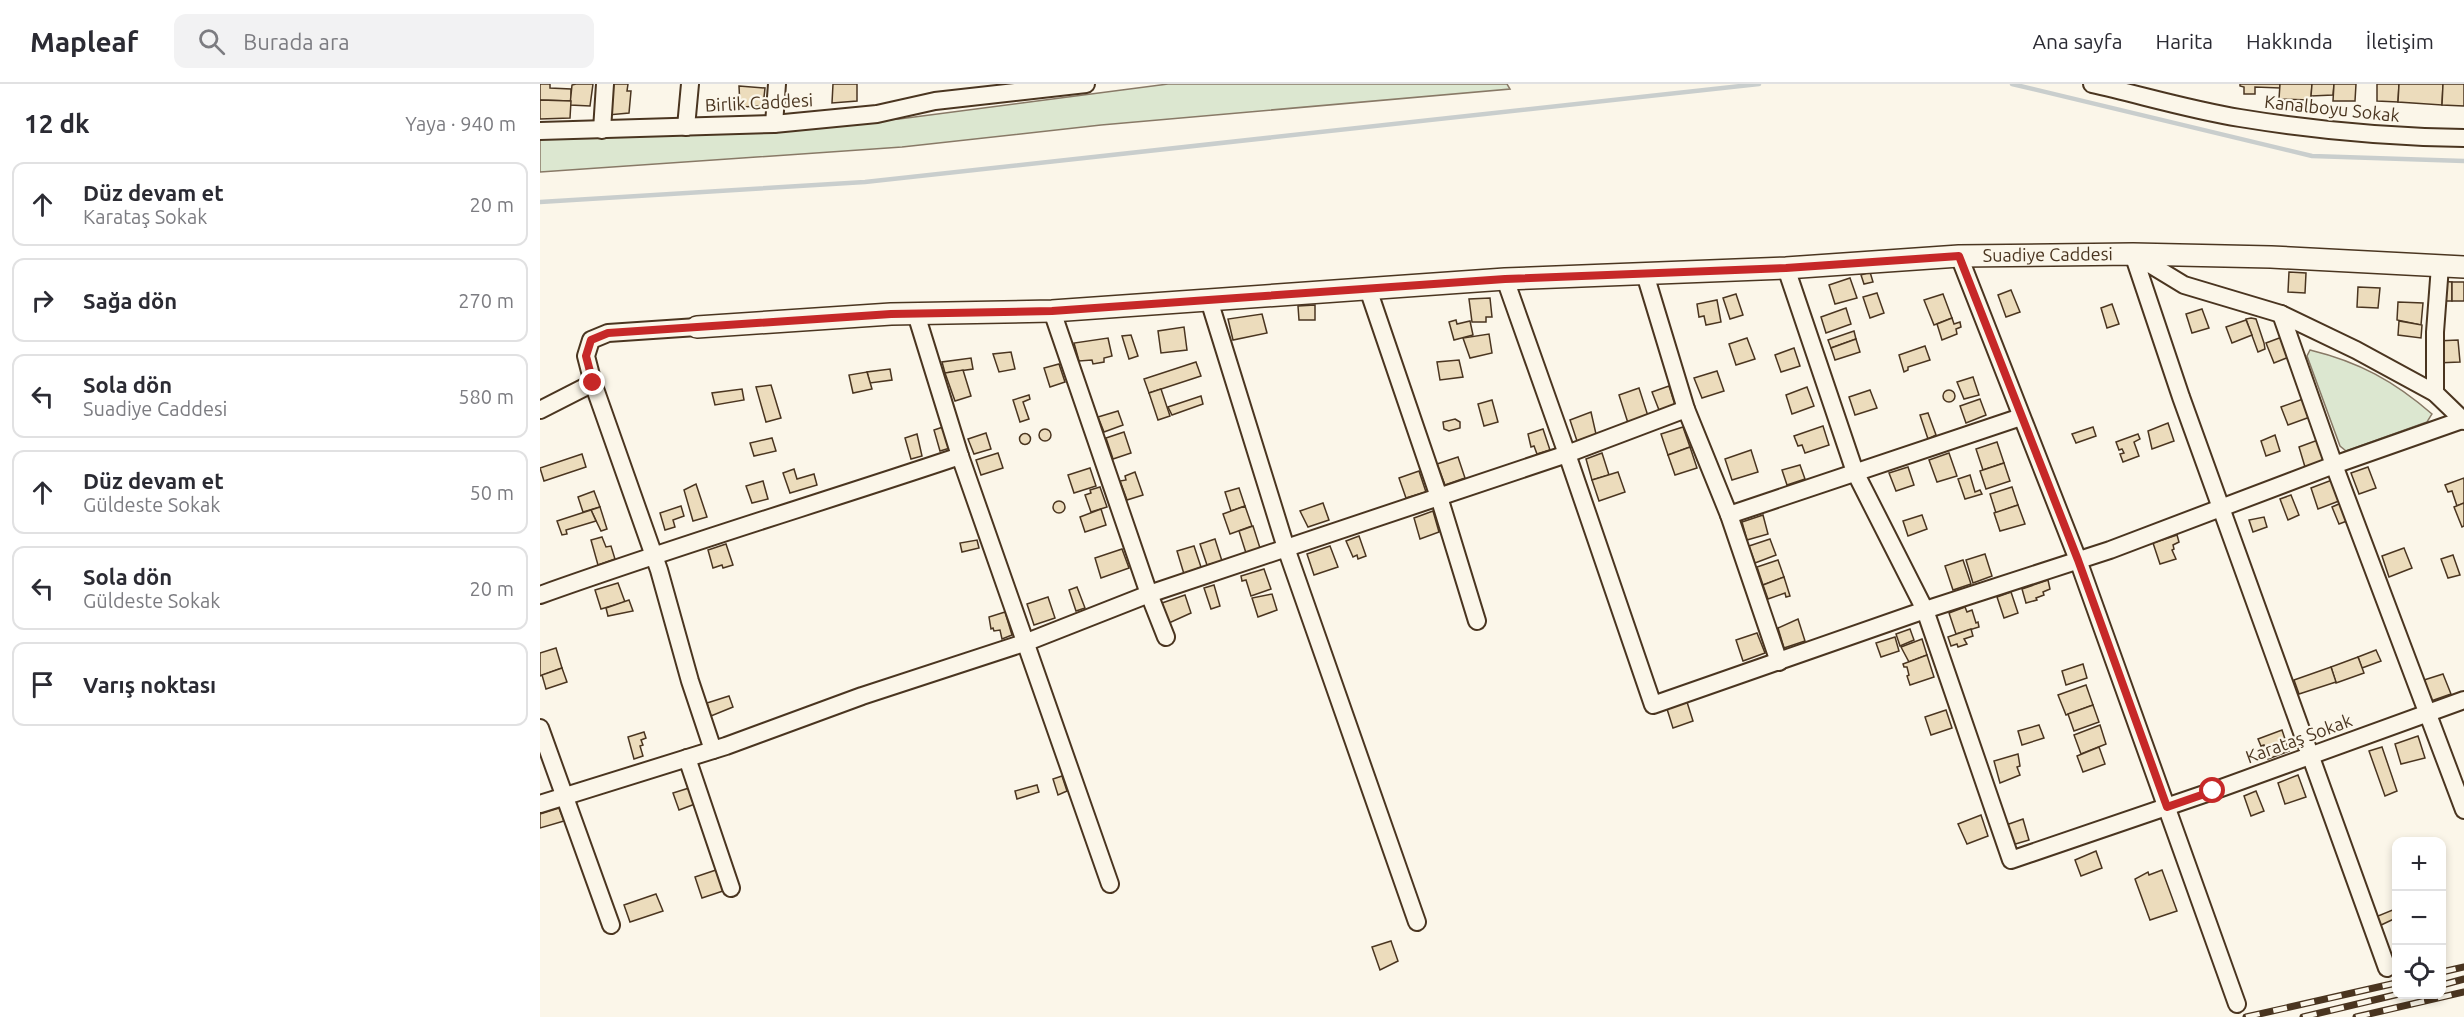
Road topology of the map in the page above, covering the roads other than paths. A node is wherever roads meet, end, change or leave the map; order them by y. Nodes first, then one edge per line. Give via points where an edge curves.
1 (605, 84) edge
2 (690, 84) edge
3 (777, 84) edge
4 (935, 84) edge
5 (1086, 84) edge
6 (2092, 84) edge
7 (935, 101) junction
8 (774, 124) junction
9 (686, 127) junction
10 (602, 130) junction
11 (540, 131) edge
12 (2464, 138) edge
13 (2133, 254) junction
14 (1959, 256) junction
15 (2440, 266) junction
16 (2464, 267) edge
17 (1786, 268) junction
18 (1645, 274) junction
19 (1505, 279) junction
20 (1368, 289) junction
21 (1209, 300) junction
22 (1052, 311) junction
23 (916, 314) junction
24 (2281, 314) junction
25 (698, 327) joint
26 (593, 383) junction
27 (2435, 393) junction
28 (1686, 409) junction
29 (540, 410) edge
30 (2021, 417) junction
31 (2464, 422) edge
32 (1567, 454) junction
33 (960, 456) junction
34 (2334, 465) junction
35 (1856, 472) junction
36 (1438, 497) junction
37 (2221, 509) junction
38 (1729, 515) junction
39 (1286, 548) junction
40 (653, 554) junction
41 (2078, 560) junction
42 (1149, 594) junction
43 (540, 595) edge
44 (1925, 610) junction
45 (1477, 621) dead end
46 (1166, 637) dead end
47 (1027, 642) junction
48 (1779, 662) junction
49 (2464, 700) edge
50 (2428, 713) junction
51 (540, 728) edge
52 (713, 750) junction
53 (2310, 756) junction
54 (687, 758) junction
55 (563, 796) junction
56 (540, 804) edge
57 (2167, 807) junction
58 (2464, 810) edge
59 (1110, 884) dead end
60 (732, 888) dead end
61 (1417, 922) dead end
62 (611, 925) dead end
63 (2387, 968) dead end
64 (2237, 1004) dead end

1 - 10 street
2 - 9 street
3 - 8 street
4 - 7 street
5 - 7 street, Birlik Caddesi
6 - 12 street, Kanalboyu Sokak via 2240,118 2359,133
7 - 8 street, Birlik Caddesi via 877,114
8 - 9 street, Birlik Caddesi
9 - 10 street, Birlik Caddesi
10 - 11 street, Birlik Caddesi
13 - 14 main road, Suadiye Caddesi
13 - 15 main road, Suadiye Caddesi
13 - 24 street via 2184,285
13 - 37 street
14 - 17 main road, Suadiye Caddesi
14 - 30 street
15 - 16 main road, Suadiye Caddesi
15 - 27 street
17 - 18 main road, Suadiye Caddesi
17 - 35 street
18 - 19 main road, Suadiye Caddesi
18 - 28 street
19 - 20 main road, Suadiye Caddesi
19 - 32 street
20 - 21 main road, Suadiye Caddesi
20 - 36 street
21 - 22 main road, Suadiye Caddesi
21 - 39 street
22 - 23 main road, Suadiye Caddesi
22 - 42 street
23 - 25 main road, Suadiye Caddesi
23 - 33 street
24 - 27 street
24 - 34 street
25 - 26 street via 608,333 591,340 586,356
26 - 29 street
26 - 40 street
27 - 31 street
28 - 32 street
28 - 38 street
30 - 35 street
30 - 41 street
31 - 34 street
32 - 36 street
32 - 48 street via 1653,705
33 - 40 street
33 - 47 street
34 - 37 street
34 - 50 street
35 - 38 street
35 - 44 street
36 - 39 street
36 - 45 street
37 - 41 street
37 - 53 street
38 - 48 street
39 - 42 street
39 - 61 street
40 - 43 street
40 - 52 street
41 - 44 street
41 - 57 street
42 - 46 street
42 - 47 street
44 - 48 street
44 - 57 street, Karataş Sokak via 2011,860
47 - 52 street
47 - 59 street
49 - 50 street, Karataş Sokak
50 - 53 street, Karataş Sokak
50 - 58 street
51 - 55 street
52 - 54 street
53 - 57 street, Karataş Sokak
53 - 63 street
54 - 55 street
54 - 60 street
55 - 56 street
55 - 62 street
57 - 64 street

